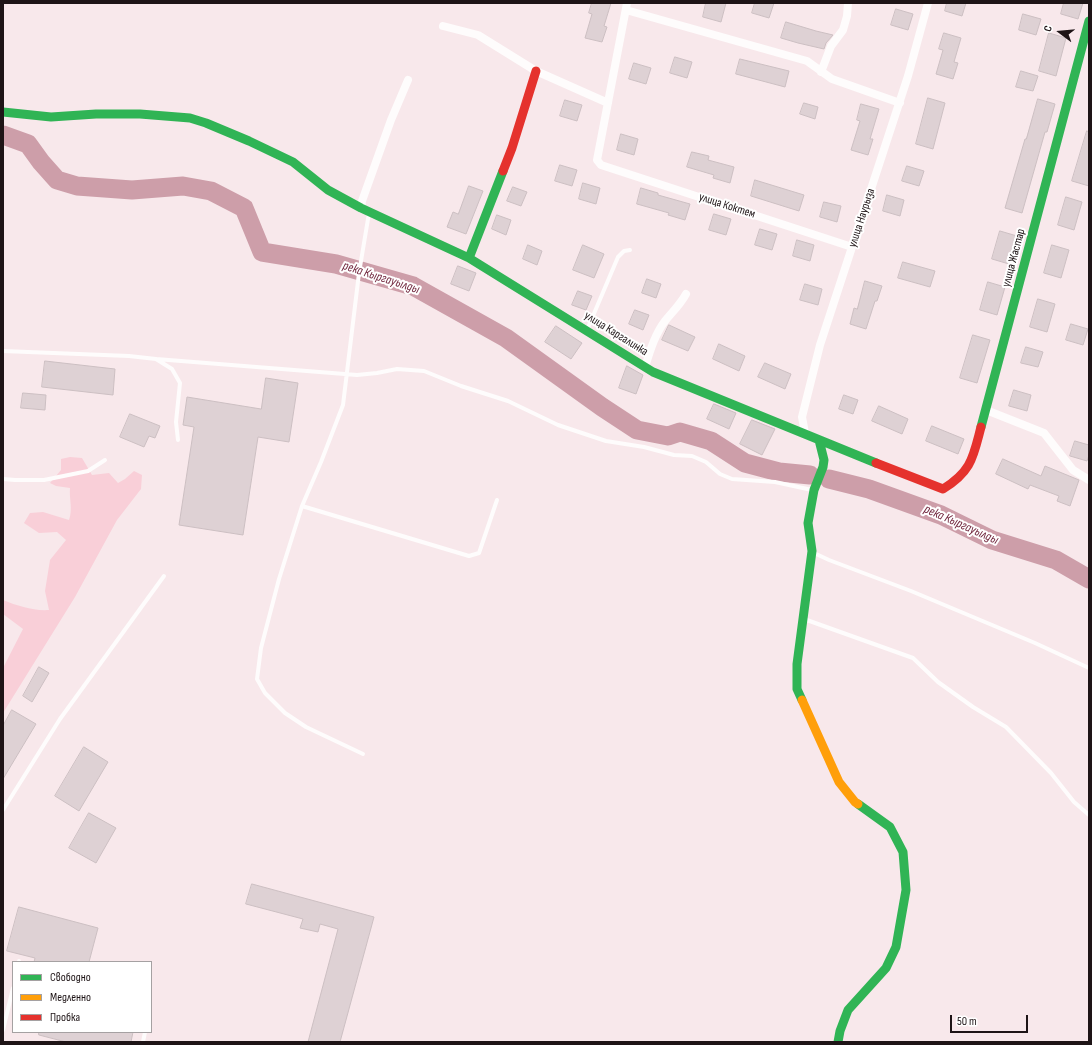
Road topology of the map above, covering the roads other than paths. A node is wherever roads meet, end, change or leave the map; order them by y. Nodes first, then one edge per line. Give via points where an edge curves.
1 (848, 3) edge
2 (928, 3) edge
3 (626, 6) edge
4 (1089, 21) edge
5 (443, 26) dead end
6 (536, 70) junction
7 (821, 72) junction
8 (408, 80) dead end
9 (900, 102) junction
10 (608, 103) junction
11 (3, 112) edge
12 (365, 210) junction
13 (852, 247) junction
14 (630, 250) dead end
15 (469, 258) junction
16 (686, 294) dead end
17 (586, 330) junction
18 (3, 351) edge
19 (156, 359) junction
20 (645, 367) junction
21 (347, 374) junction
22 (986, 410) junction
23 (806, 433) junction
24 (178, 440) dead end
25 (819, 440) junction
26 (105, 460) dead end
27 (3, 479) edge
28 (1089, 480) edge
29 (943, 489) joint
30 (814, 490) junction
31 (497, 500) dead end
32 (302, 506) junction
33 (812, 551) junction
34 (164, 576) dead end
35 (804, 618) junction
36 (1089, 668) edge
37 (363, 754) dead end
38 (3, 810) edge
39 (1089, 815) edge
40 (12, 992) edge
41 (3, 1030) edge
42 (838, 1042) edge

1 - 7 street via 843,30 831,46
2 - 9 street, улица Наурыза
3 - 7 street via 807,61
3 - 10 street
4 - 22 street, улица Жастар
5 - 6 street via 478,35
6 - 10 street
6 - 15 street via 512,148
7 - 9 street via 832,79
8 - 12 street via 362,201
9 - 13 street, улица Наурыза
10 - 13 street, улица Коктем via 597,160 602,165
11 - 12 street, улица Каргалинка via 51,117 140,114 190,118 249,141 293,162 328,190
12 - 15 street, улица Каргалинка
12 - 21 lane
13 - 23 street, улица Наурыза via 820,345 805,403 802,417
14 - 17 lane via 624,251 618,257
15 - 17 street, улица Каргалинка
16 - 20 street via 664,322
17 - 20 street, улица Каргалинка
18 - 19 lane
19 - 21 lane
19 - 24 lane via 172,369 180,383 176,422
20 - 23 street, улица Каргалинка
21 - 30 lane via 397,369 424,371 508,401 558,425 606,441 674,455 692,456 732,479 775,482
21 - 32 lane via 343,405
22 - 28 street via 1044,433 1073,470
22 - 29 street, улица Жастар via 972,462 956,481
23 - 25 street, улица Каргалинка
25 - 29 street, улица Каргалинка
25 - 30 street via 824,460
26 - 27 lane via 88,471 44,480
30 - 33 street via 808,522
31 - 32 lane via 479,554 469,556
32 - 37 lane via 261,648 258,679 265,692 285,714
33 - 35 street
33 - 36 lane via 1035,643
34 - 38 lane via 60,719
35 - 39 lane via 913,658 938,682 1006,727
35 - 42 street via 797,664 797,689 840,782 855,802 890,827 903,852 906,890 896,947 886,968 848,1010
40 - 41 lane

